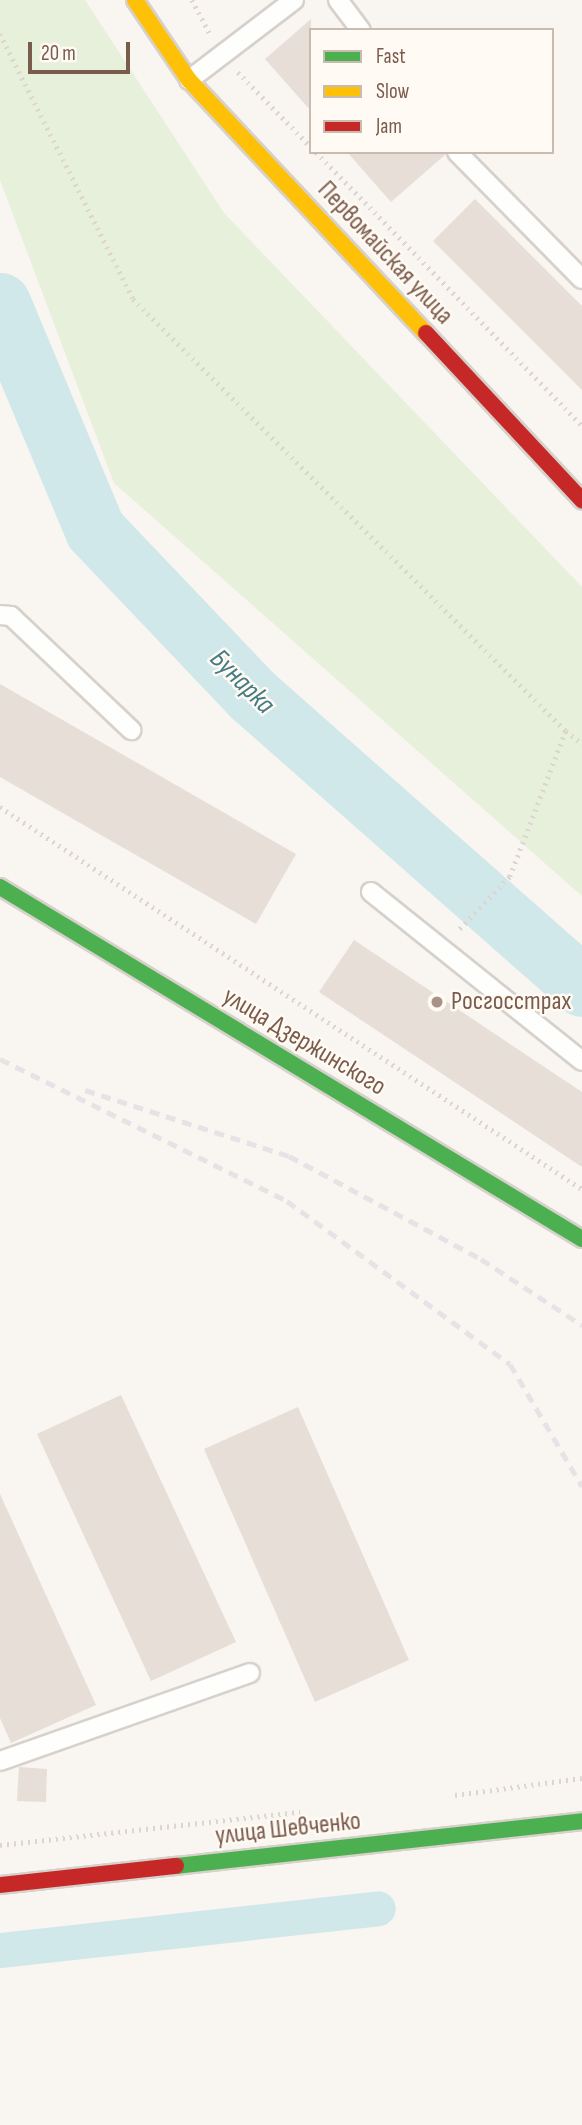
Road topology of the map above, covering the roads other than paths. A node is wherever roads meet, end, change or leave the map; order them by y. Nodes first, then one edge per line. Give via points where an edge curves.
1 (135, 0) edge
2 (294, 0) edge
3 (338, 0) edge
4 (359, 28) edge
5 (189, 80) junction
6 (459, 154) edge
7 (582, 279) edge
8 (582, 499) edge
9 (0, 615) edge
10 (131, 730) dead end
11 (0, 887) edge
12 (371, 892) dead end
13 (582, 1061) edge
14 (578, 1231) edge
15 (250, 1673) dead end
16 (0, 1761) edge
17 (582, 1821) edge
18 (0, 1885) edge

1 - 5 main road, Первомайская улица
2 - 5 lane
3 - 4 lane
5 - 8 main road, Первомайская улица
6 - 7 lane
9 - 10 lane via 11,616
11 - 14 main road, улица Дзержинского
12 - 13 lane
15 - 16 lane
17 - 18 main road, улица Шевченко

